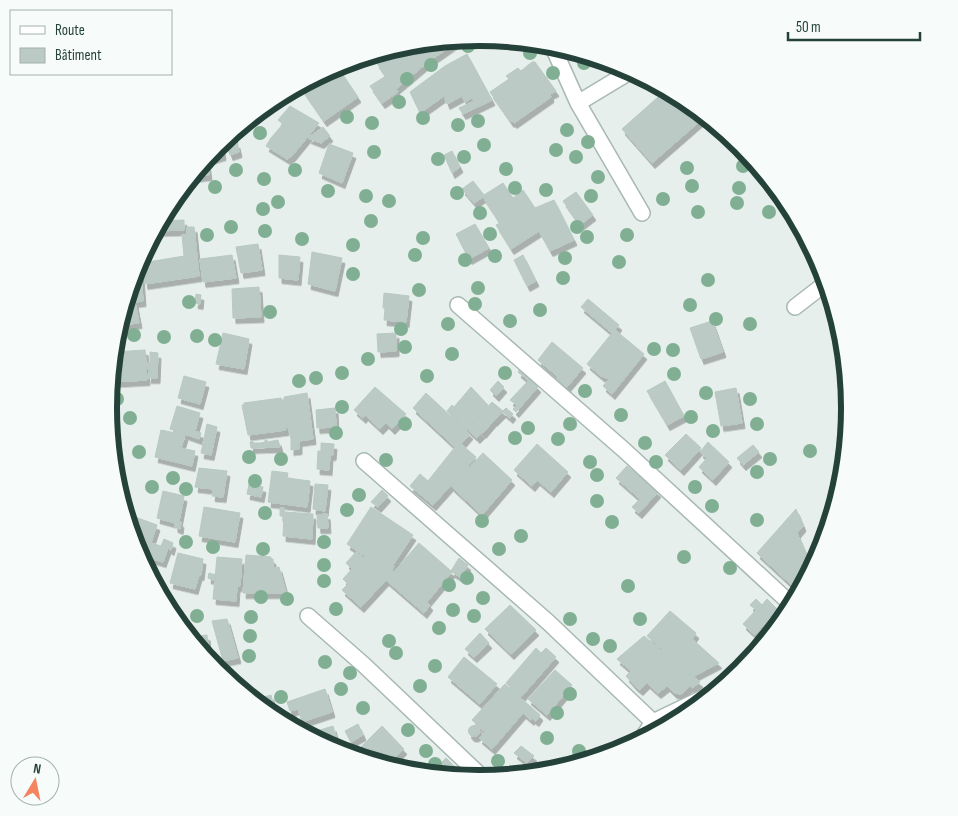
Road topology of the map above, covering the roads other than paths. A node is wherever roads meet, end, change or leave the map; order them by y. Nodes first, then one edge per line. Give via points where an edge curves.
1 (556, 55) edge
2 (622, 76) edge
3 (578, 103) junction
4 (642, 213) dead end
5 (820, 287) edge
6 (458, 305) dead end
7 (795, 306) dead end
8 (364, 461) dead end
9 (786, 599) edge
10 (308, 616) dead end
11 (680, 709) edge
12 (653, 722) junction
13 (650, 726) edge
14 (474, 770) edge

1 - 3 street
2 - 3 street
3 - 4 street
5 - 7 street
6 - 9 street via 624,450
8 - 12 street via 548,622
10 - 14 street
11 - 12 street
12 - 13 street

